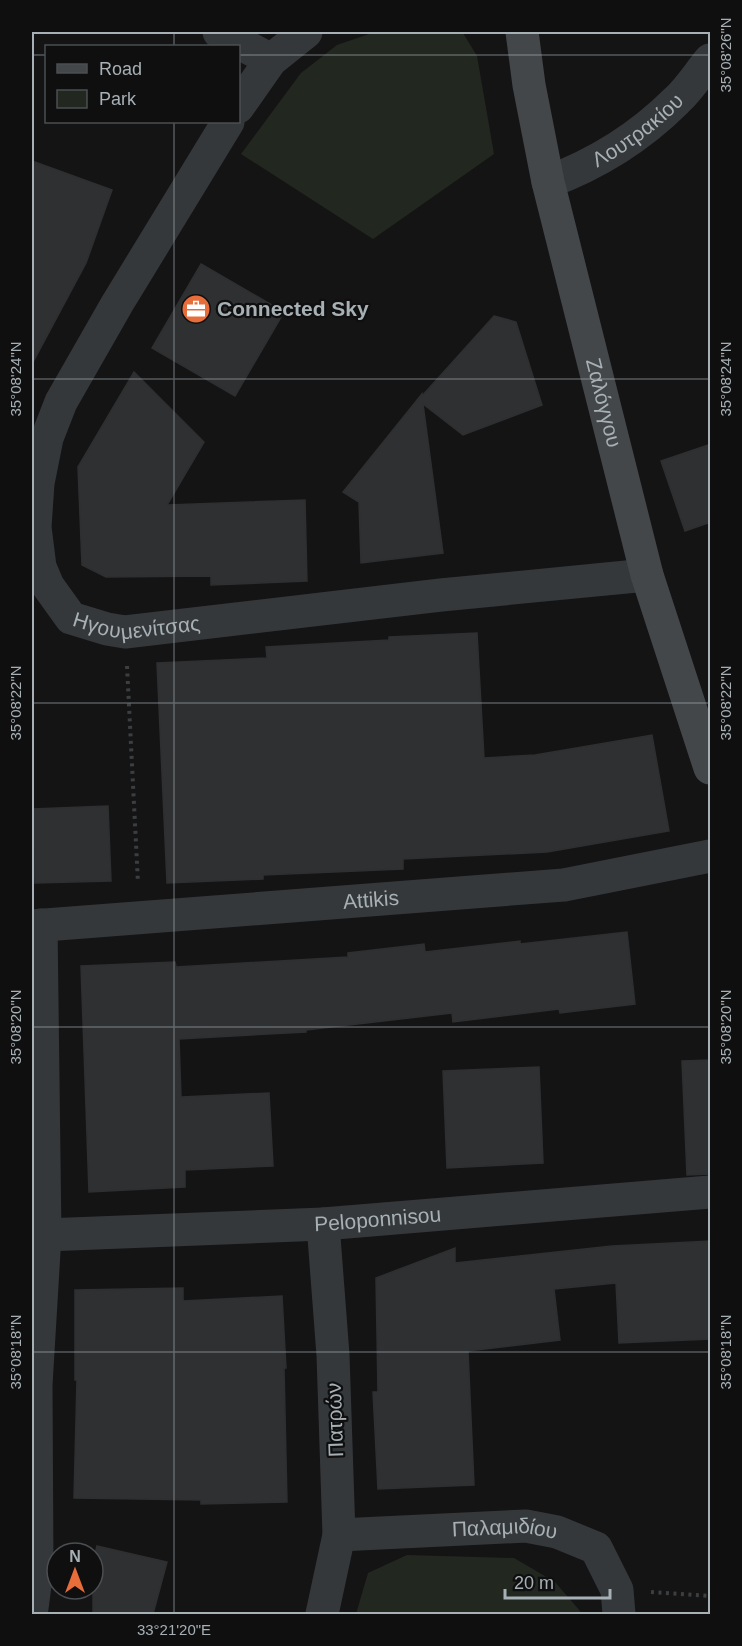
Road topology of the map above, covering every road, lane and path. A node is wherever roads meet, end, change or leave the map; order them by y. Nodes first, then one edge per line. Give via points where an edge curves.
1 (219, 32) edge
2 (306, 32) edge
3 (522, 32) edge
4 (271, 60) junction
5 (708, 66) edge
6 (240, 103) edge
7 (227, 123) edge
8 (548, 182) junction
9 (647, 575) junction
10 (125, 632) junction
11 (711, 768) edge
12 (711, 856) edge
13 (140, 917) junction
14 (36, 926) edge
15 (711, 1192) edge
16 (323, 1224) junction
17 (45, 1235) junction
18 (339, 1535) junction
19 (711, 1596) edge
20 (618, 1602) edge
21 (32, 1608) edge
22 (322, 1614) edge

1 - 4 street
2 - 4 street
3 - 8 street, Ζαλόγγου
4 - 6 street
5 - 8 street, Λουτρακίου via 647,128 613,151
7 - 10 street, Ηγουμενίτσας via 61,402 46,438 34,527 40,567 48,586 71,618
8 - 9 street, Ζαλόγγου
9 - 10 street, Ηγουμενίτσας
9 - 11 street, Ζαλόγγου
10 - 13 path
12 - 13 street, Attikis via 564,885
13 - 14 street, Attikis
14 - 17 street
15 - 16 street, Peloponnisou
16 - 17 street, Peloponnisou
16 - 18 street, Πατρών via 333,1355
17 - 21 street via 36,1385 37,1570
18 - 20 street, Παλαμιδίου via 526,1526 557,1532 596,1548
18 - 22 street, Πατρών
19 - 20 path

